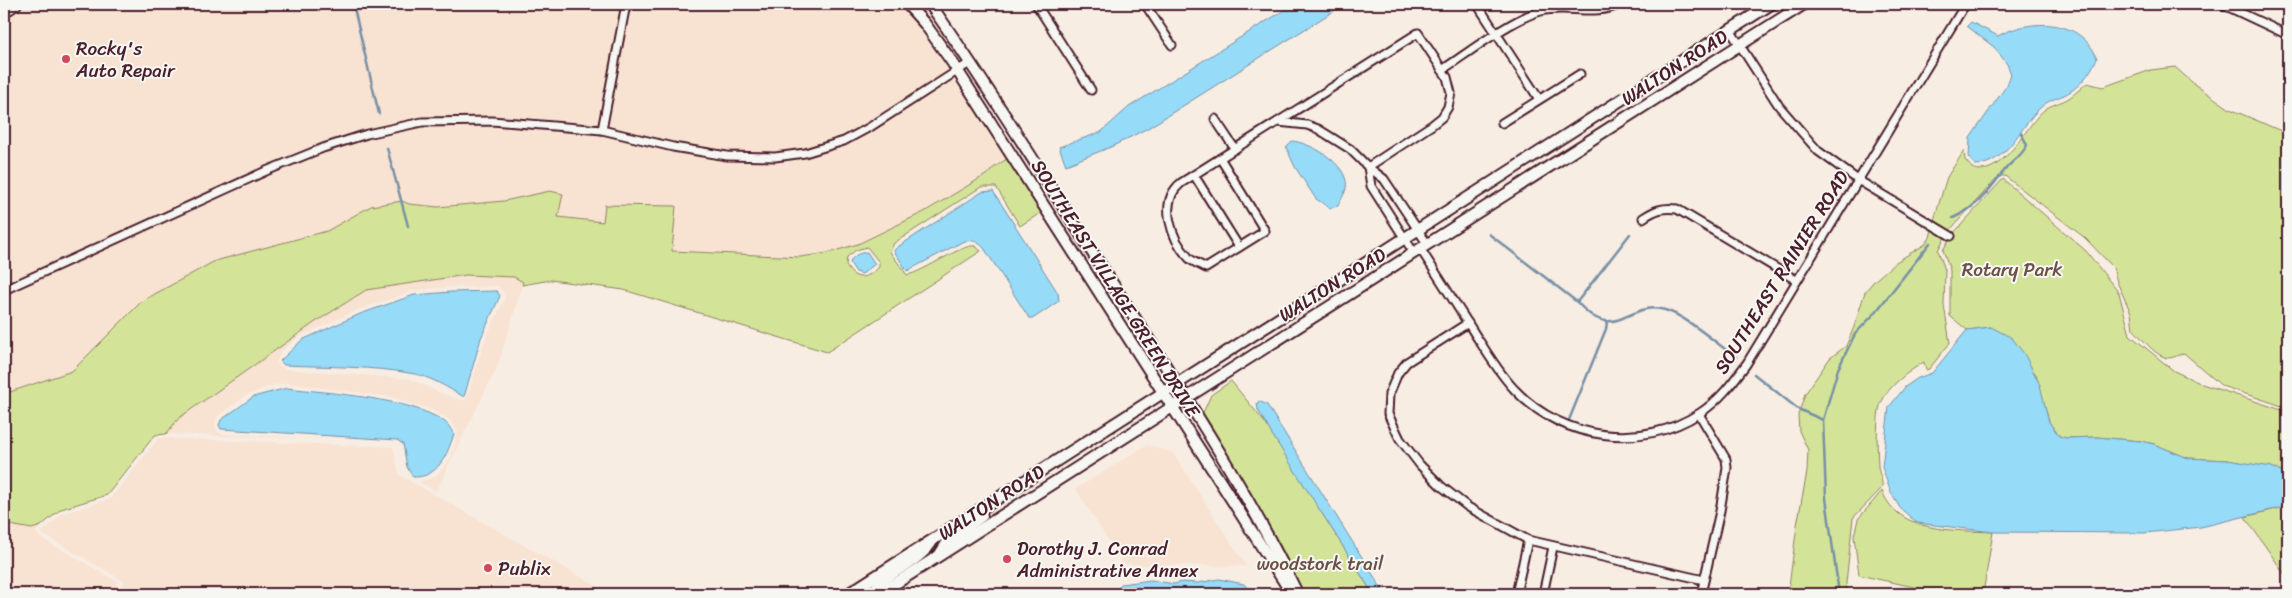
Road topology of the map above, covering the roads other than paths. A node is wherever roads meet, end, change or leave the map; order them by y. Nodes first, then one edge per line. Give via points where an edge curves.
1 (16, 4) edge
2 (626, 4) edge
3 (907, 4) edge
4 (930, 4) edge
5 (1036, 4) edge
6 (1145, 4) edge
7 (1477, 4) edge
8 (1620, 4) edge
9 (1771, 4) edge
10 (1804, 4) edge
11 (1968, 4) edge
12 (2222, 4) edge
13 (4, 12) edge
14 (1730, 30) junction
15 (1497, 34) junction
16 (2288, 35) edge
17 (1172, 45) dead end
18 (1740, 45) junction
19 (971, 62) junction
20 (1442, 70) junction
21 (958, 71) junction
22 (1580, 74) dead end
23 (1091, 90) dead end
24 (1540, 99) junction
25 (1215, 119) dead end
26 (1277, 122) junction
27 (1502, 124) dead end
28 (602, 130) junction
29 (1235, 149) junction
30 (1220, 158) junction
31 (1368, 167) junction
32 (1194, 175) junction
33 (1858, 180) junction
34 (1643, 218) dead end
35 (1418, 230) junction
36 (1951, 236) dead end
37 (1405, 238) junction
38 (1239, 247) junction
39 (1421, 249) junction
40 (1796, 280) junction
41 (4, 290) edge
42 (1468, 323) junction
43 (1177, 384) junction
44 (1162, 393) junction
45 (1186, 398) junction
46 (1172, 407) junction
47 (1699, 414) junction
48 (1007, 493) junction
49 (934, 539) junction
50 (1528, 540) junction
51 (1553, 547) junction
52 (939, 556) junction
53 (1704, 580) junction
54 (848, 594) edge
55 (872, 594) edge
56 (879, 594) edge
57 (1292, 594) edge
58 (1297, 594) edge
59 (1516, 594) edge
60 (1543, 594) edge
61 (1701, 594) edge

1 - 13 main road
2 - 28 street
3 - 21 main road, SOUTHEAST VILLAGE GREEN DRIVE
4 - 19 main road, SOUTHEAST VILLAGE GREEN DRIVE
5 - 23 street
6 - 17 street
7 - 15 street
8 - 15 street via 1594,10 1540,11
9 - 14 main road, WALTON ROAD
10 - 18 main road, WALTON ROAD
11 - 33 street, SOUTHEAST RAINIER ROAD
12 - 16 street
14 - 18 street
14 - 35 main road, WALTON ROAD
15 - 20 street
15 - 24 street
18 - 33 street via 1772,95 1805,137 1834,164
18 - 39 main road, WALTON ROAD
19 - 21 street
19 - 43 main road, SOUTHEAST VILLAGE GREEN DRIVE
20 - 26 street via 1418,33
20 - 31 street via 1451,93 1442,117
21 - 28 street via 870,128 844,141 804,153 727,156
21 - 44 main road, SOUTHEAST VILLAGE GREEN DRIVE
22 - 24 street
24 - 27 street
25 - 29 street
26 - 29 street
26 - 31 street via 1318,129 1350,149
28 - 41 street via 492,121 422,122 367,134 266,170
29 - 30 street
30 - 32 street
30 - 38 street via 1265,230
31 - 35 street via 1384,179
31 - 37 street via 1371,186
32 - 38 street
32 - 38 street via 1174,189 1167,209 1175,236 1189,258 1206,268
33 - 36 street
33 - 40 street, SOUTHEAST RAINIER ROAD
34 - 40 street via 1654,210 1677,209
35 - 37 main road, WALTON ROAD
35 - 39 street
37 - 39 street
37 - 43 main road, WALTON ROAD
39 - 42 street, SOUTHEAST RAINIER ROAD
39 - 45 main road, WALTON ROAD
40 - 47 street, SOUTHEAST RAINIER ROAD via 1746,364 1723,395
42 - 47 street, SOUTHEAST RAINIER ROAD via 1515,391 1537,410 1564,426 1600,435 1638,436 1668,428
42 - 50 street via 1407,362 1389,394 1388,414 1400,439 1441,486 1468,507
43 - 44 main road, WALTON ROAD
43 - 45 main road, SOUTHEAST VILLAGE GREEN DRIVE
44 - 46 main road, SOUTHEAST VILLAGE GREEN DRIVE
44 - 48 main road, WALTON ROAD
45 - 46 main road, WALTON ROAD
45 - 58 main road, SOUTHEAST VILLAGE GREEN DRIVE via 1259,521
46 - 52 main road, WALTON ROAD
46 - 57 main road, SOUTHEAST VILLAGE GREEN DRIVE
47 - 53 street via 1726,459 1727,468
48 - 49 main road, WALTON ROAD
48 - 52 main road via 948,540
49 - 54 main road, WALTON ROAD
49 - 55 main road via 924,553 881,583
50 - 51 street
50 - 59 street
51 - 53 street
51 - 60 street
52 - 56 main road, WALTON ROAD
53 - 61 street

